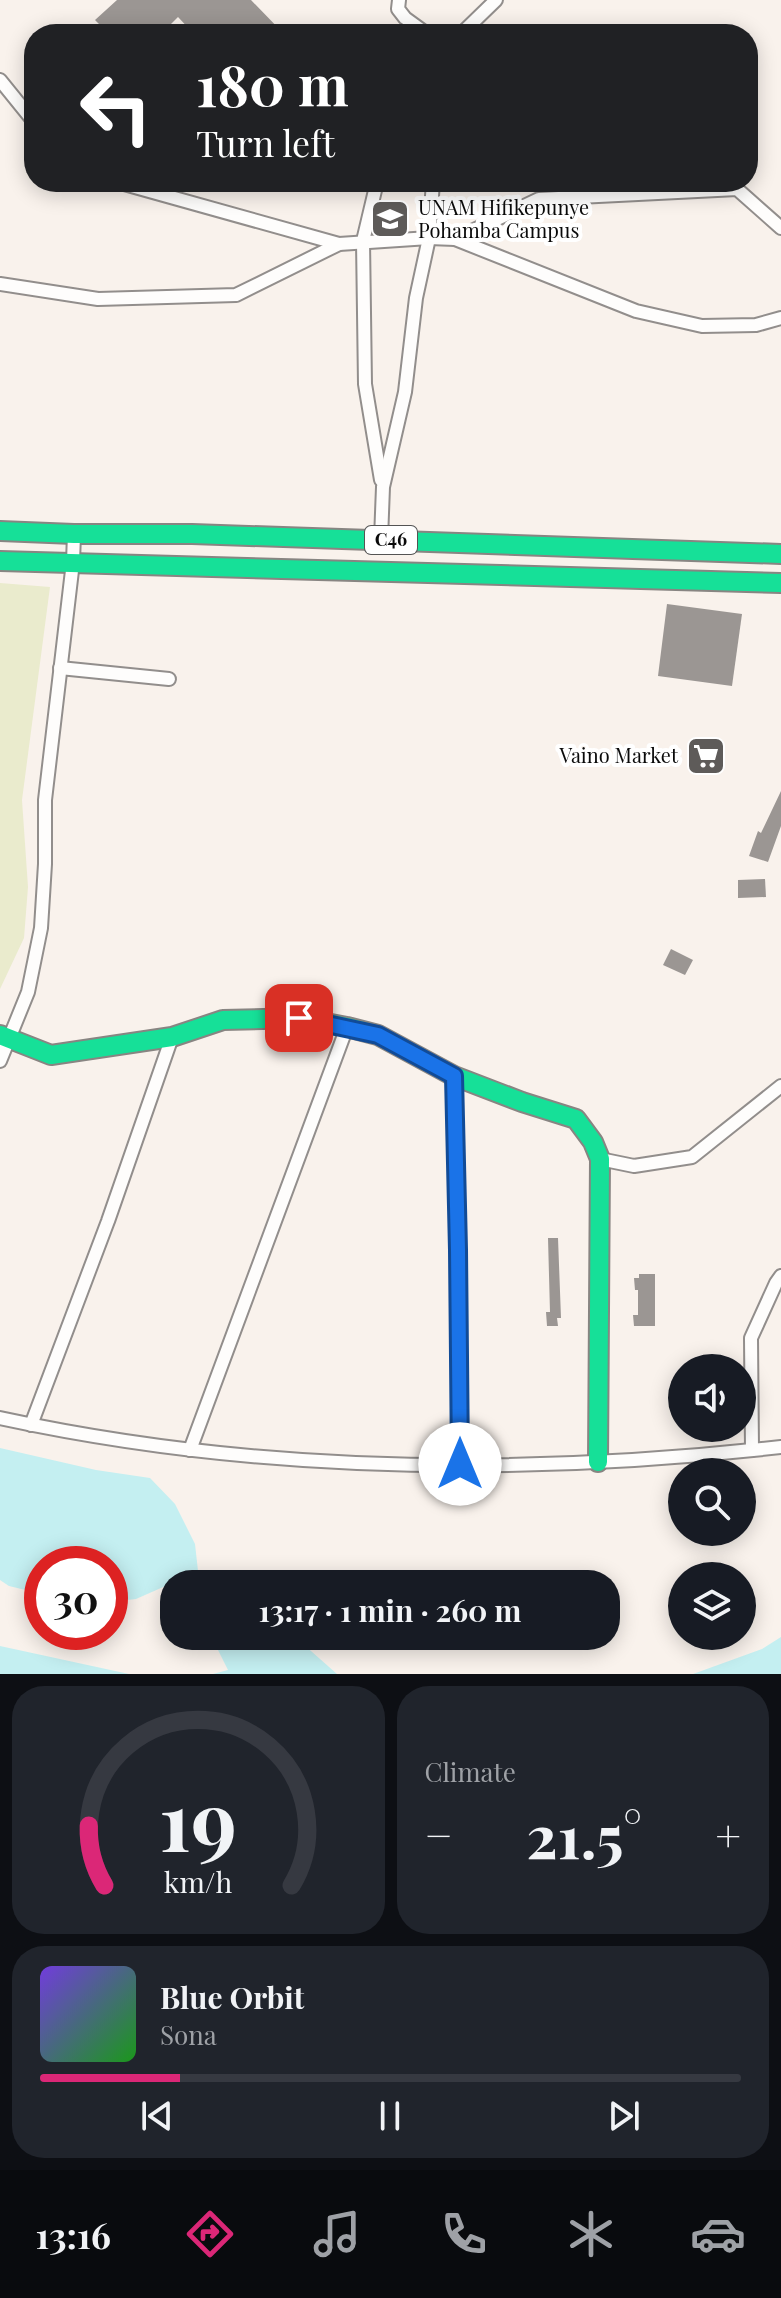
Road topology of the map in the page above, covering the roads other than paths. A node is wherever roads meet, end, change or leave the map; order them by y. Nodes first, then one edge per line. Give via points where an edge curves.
1 (399, 0) edge
2 (496, 0) edge
3 (413, 24) edge
4 (471, 24) edge
5 (0, 80) edge
6 (24, 110) edge
7 (153, 192) edge
8 (375, 192) edge
9 (432, 192) edge
10 (678, 192) edge
11 (740, 192) edge
12 (781, 228) edge
13 (429, 238) junction
14 (455, 239) junction
15 (363, 241) junction
16 (339, 244) junction
17 (0, 284) edge
18 (781, 318) edge
19 (383, 487) junction
20 (0, 531) edge
21 (74, 534) junction
22 (381, 539) junction
23 (781, 554) edge
24 (0, 561) edge
25 (73, 562) junction
26 (377, 571) junction
27 (781, 583) edge
28 (60, 668) junction
29 (169, 679) dead end
30 (347, 1027) junction
31 (5, 1036) edge
32 (172, 1037) junction
33 (0, 1061) edge
34 (454, 1076) junction
35 (781, 1086) edge
36 (600, 1159) junction
37 (781, 1276) edge
38 (0, 1418) edge
39 (31, 1425) junction
40 (781, 1447) edge
41 (190, 1450) junction
42 (752, 1450) junction
43 (598, 1462) junction
44 (460, 1464) junction

1 - 3 street via 398,9
2 - 4 street
5 - 6 street
7 - 16 street
8 - 15 street
9 - 13 street
10 - 14 street via 539,199
11 - 12 street
13 - 14 street
13 - 15 street
13 - 19 street via 405,392
14 - 18 street via 636,311 702,326 756,325
15 - 16 street
15 - 19 street via 365,384
16 - 17 street via 236,295 98,299
19 - 22 street
20 - 21 main road, C46
21 - 22 main road, C46
21 - 25 street
22 - 23 main road, C46
22 - 26 main road
24 - 25 main road, C46
25 - 26 main road, C46
25 - 28 street
26 - 27 main road, C46
28 - 29 street
28 - 31 street via 45,800 41,928 28,992
30 - 32 main road via 299,1018 223,1020
30 - 34 main road via 378,1035
30 - 41 street
31 - 32 main road via 51,1055
31 - 33 street
32 - 39 street
34 - 36 main road via 576,1119
34 - 44 street
35 - 36 street via 692,1157 634,1166
36 - 43 main road
37 - 42 street via 751,1338
38 - 39 street
39 - 41 street
40 - 42 street
41 - 44 street via 364,1465
42 - 43 street
43 - 44 street

